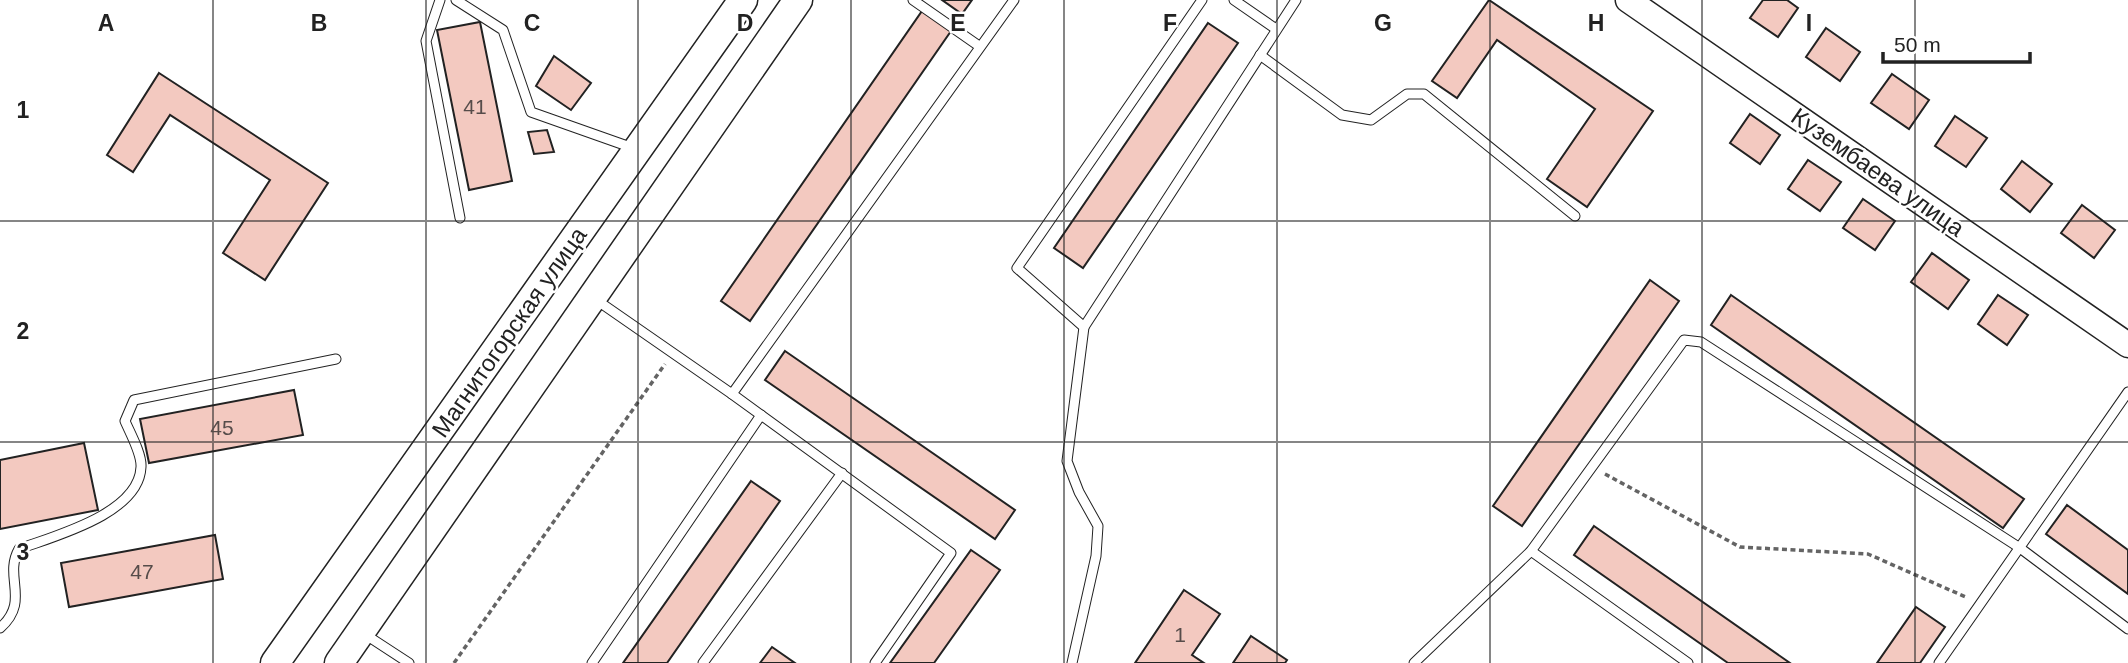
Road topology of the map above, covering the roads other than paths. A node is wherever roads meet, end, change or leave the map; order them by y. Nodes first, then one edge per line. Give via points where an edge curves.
1 (440, 0) edge
2 (456, 0) edge
3 (743, 0) edge
4 (798, 0) edge
5 (913, 0) edge
6 (1014, 0) edge
7 (1202, 0) edge
8 (1234, 0) edge
9 (1296, 0) edge
10 (1628, 0) edge
11 (1276, 29) junction
12 (979, 46) junction
13 (1260, 55) junction
14 (637, 150) junction
15 (1575, 216) dead end
16 (460, 218) dead end
17 (592, 297) junction
18 (1084, 327) junction
19 (2128, 345) edge
20 (336, 359) dead end
21 (2128, 392) edge
22 (732, 394) junction
23 (761, 415) junction
24 (842, 472) junction
25 (2020, 548) junction
26 (1531, 551) junction
27 (0, 628) edge
28 (2128, 629) edge
29 (361, 631) junction
30 (275, 663) edge
31 (339, 663) edge
32 (409, 663) edge
33 (592, 663) edge
34 (703, 663) edge
35 (875, 663) edge
36 (1072, 663) edge
37 (1414, 663) edge
38 (1688, 663) edge
39 (1940, 663) edge

1 - 16 lane via 426,41
2 - 14 lane via 503,30 531,113
3 - 14 main road, Магнитогорская улица
4 - 17 main road, Магнитогорская улица
5 - 12 lane
6 - 12 lane
7 - 18 lane via 1017,268
8 - 11 lane
9 - 11 lane
10 - 19 street, Кузембаева улица
11 - 13 lane
12 - 22 lane
13 - 15 lane via 1342,116 1371,120 1408,94 1424,94
13 - 18 lane
14 - 30 main road, Магнитогорская улица
17 - 22 lane
17 - 29 main road, Магнитогорская улица
18 - 36 lane via 1067,461 1098,526 1096,556
20 - 27 lane via 134,400 125,421 141,466 138,481 99,518 19,549 11,566 17,587 11,618
21 - 25 lane
22 - 23 lane
23 - 24 lane
23 - 33 lane
24 - 34 lane
24 - 35 lane via 951,553
25 - 26 lane via 1701,342 1684,340
25 - 28 lane
25 - 39 lane
26 - 37 lane
26 - 38 lane
29 - 31 main road, Магнитогорская улица
29 - 32 lane

